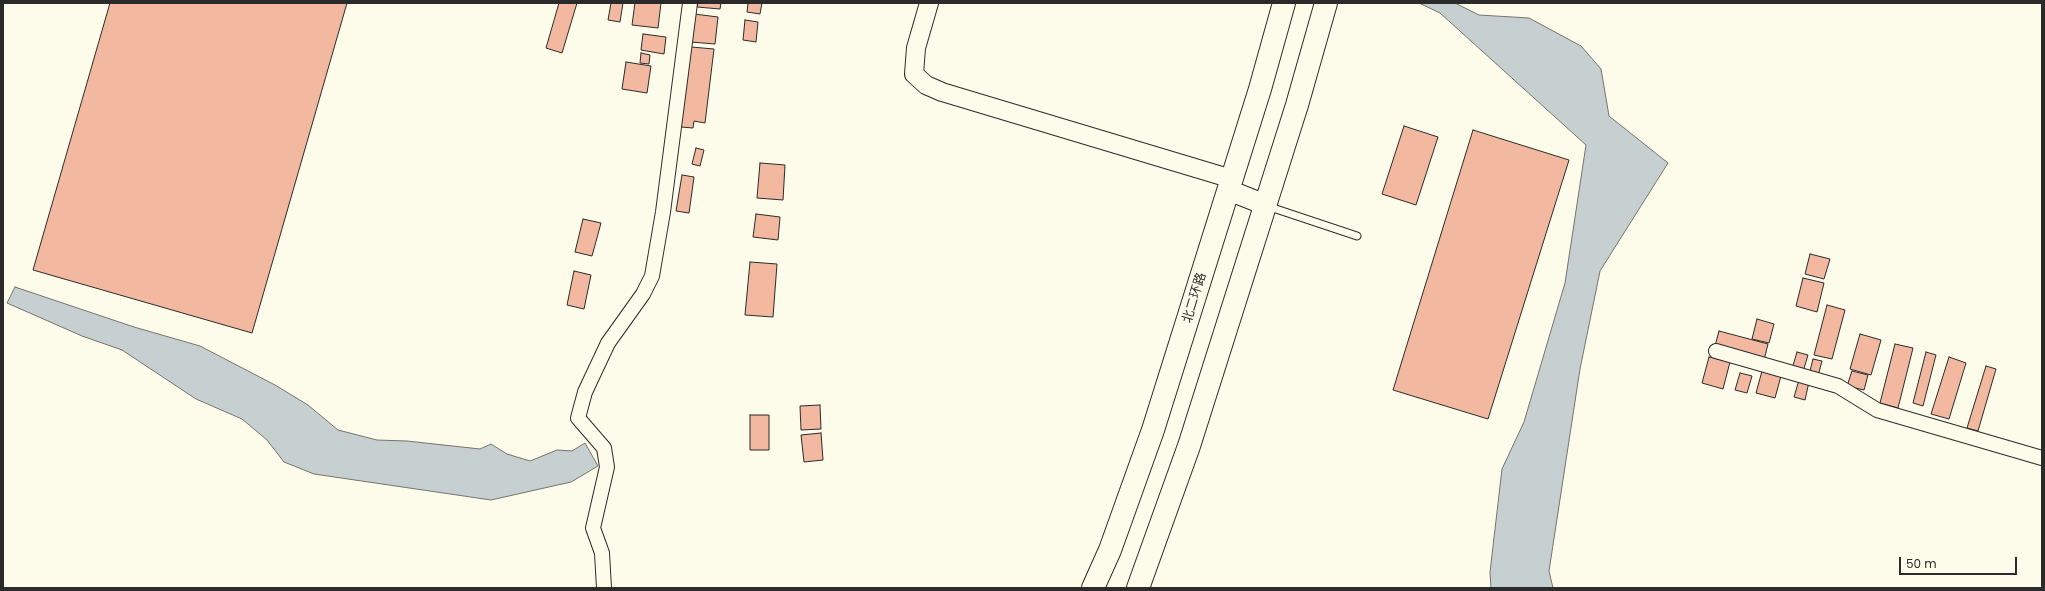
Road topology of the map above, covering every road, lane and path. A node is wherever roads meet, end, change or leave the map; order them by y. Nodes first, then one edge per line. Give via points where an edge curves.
1 (690, 3) edge
2 (929, 3) edge
3 (1284, 3) edge
4 (1326, 3) edge
5 (1230, 185) junction
6 (1266, 205) junction
7 (1357, 236) dead end
8 (1716, 351) dead end
9 (2042, 458) edge
10 (604, 588) edge
11 (1093, 588) edge
12 (1138, 588) edge

1 - 10 street via 652,276 643,294 608,343 585,392 578,418 604,448 607,467 593,528 602,553
2 - 5 street via 916,48 914,74 926,86
3 - 5 main road, 北二环路
4 - 6 main road
5 - 6 main road
5 - 11 main road, 北二环路 via 1153,430 1110,550
6 - 7 lane
6 - 12 main road via 1189,446
8 - 9 street via 1838,386 1877,410

